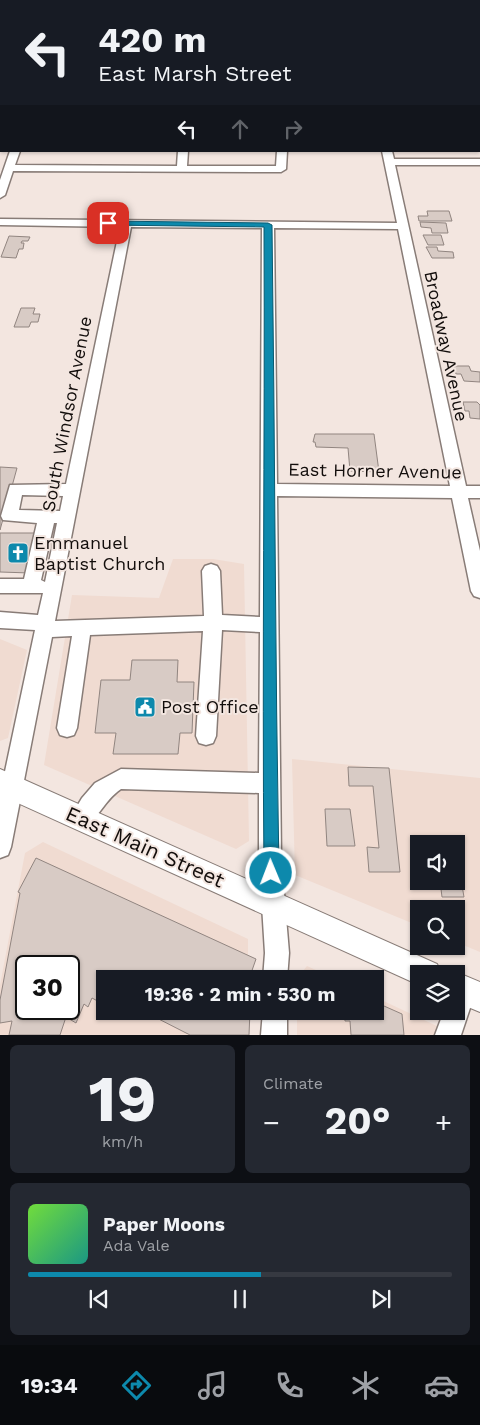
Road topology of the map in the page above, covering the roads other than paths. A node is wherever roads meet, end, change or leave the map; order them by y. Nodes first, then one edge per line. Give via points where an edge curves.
1 (15, 152) edge
2 (183, 152) edge
3 (282, 152) edge
4 (388, 156) edge
5 (480, 162) edge
6 (8, 168) junction
7 (182, 169) junction
8 (0, 195) edge
9 (0, 222) edge
10 (126, 224) junction
11 (268, 225) junction
12 (401, 226) junction
13 (73, 490) junction
14 (270, 490) junction
15 (458, 492) junction
16 (480, 492) edge
17 (47, 516) junction
18 (67, 517) junction
19 (211, 571) dead end
20 (0, 586) edge
21 (31, 586) junction
22 (53, 587) junction
23 (480, 591) edge
24 (0, 620) edge
25 (213, 623) junction
26 (268, 625) junction
27 (46, 626) junction
28 (82, 629) junction
29 (67, 728) dead end
30 (206, 736) dead end
31 (270, 783) junction
32 (7, 785) edge
33 (81, 818) junction
34 (0, 847) edge
35 (274, 906) junction
36 (410, 966) edge
37 (276, 970) edge
38 (467, 991) edge
39 (275, 1020) edge
40 (274, 1035) edge
41 (448, 1035) edge

1 - 6 street
2 - 7 street
3 - 7 street via 280,169
4 - 5 street
4 - 12 street, Broadway Avenue
6 - 7 street
6 - 8 street
9 - 10 street
10 - 11 street
10 - 13 street, South Windsor Avenue
11 - 12 street
11 - 14 street
12 - 15 street, Broadway Avenue
13 - 17 street via 16,489 9,516
13 - 18 street, South Windsor Avenue
14 - 15 street, East Horner Avenue
14 - 26 street
15 - 16 street, East Horner Avenue
15 - 23 street, Broadway Avenue
17 - 18 street
17 - 21 street
18 - 22 street, South Windsor Avenue
19 - 25 street
20 - 21 street
21 - 22 street
22 - 27 street, South Windsor Avenue
24 - 27 street
25 - 26 street
25 - 28 street
25 - 30 street
26 - 31 street
27 - 28 street
27 - 32 street, South Windsor Avenue
28 - 29 street
31 - 33 lane via 121,779 107,784
31 - 35 street
32 - 33 main road, East Main Street
32 - 34 street, South Windsor Avenue
33 - 35 main road, East Main Street
35 - 36 main road, East Main Street
35 - 37 street
38 - 41 street
39 - 40 street

